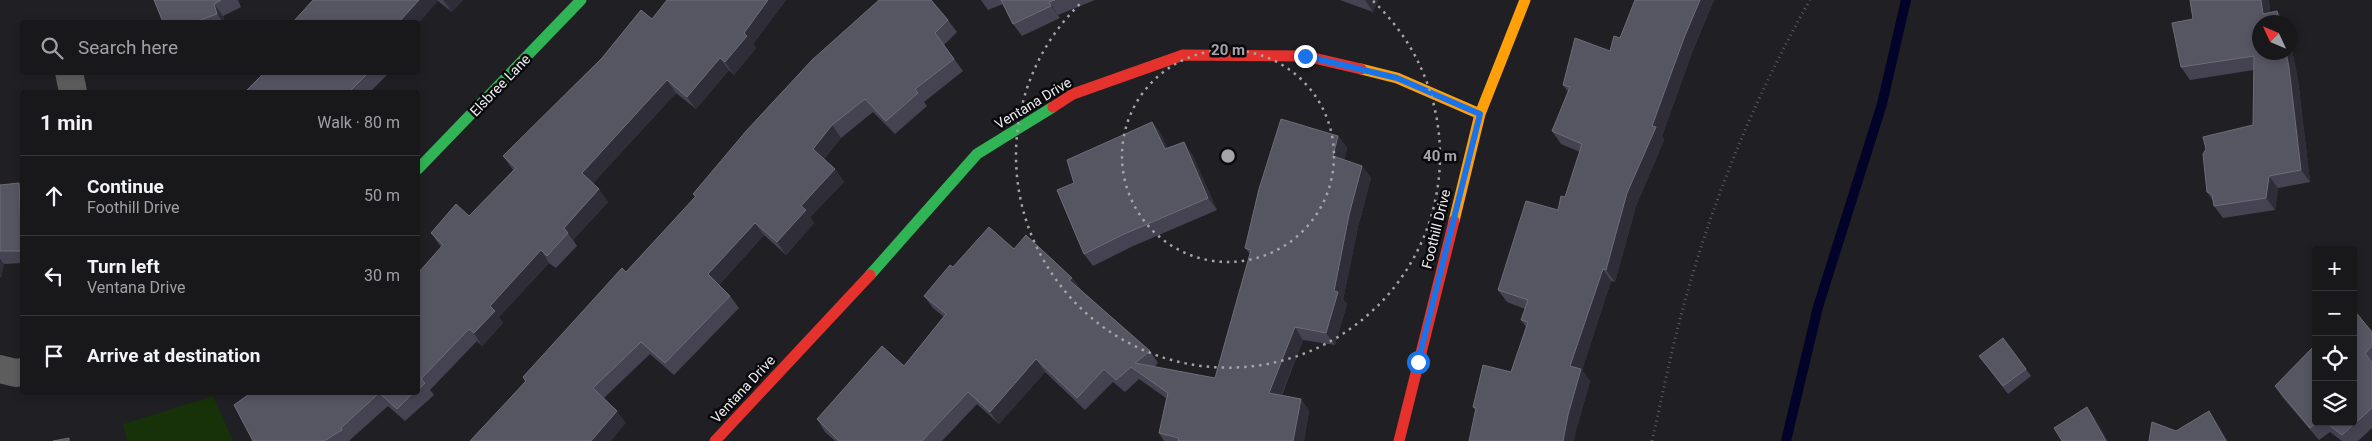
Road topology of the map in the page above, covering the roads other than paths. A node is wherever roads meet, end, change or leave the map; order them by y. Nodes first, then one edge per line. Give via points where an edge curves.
1 (581, 0) edge
2 (1525, 0) edge
3 (70, 75) edge
4 (73, 90) edge
5 (1480, 114) junction
6 (420, 167) edge
7 (0, 369) edge
8 (20, 372) edge
9 (715, 441) edge
10 (1399, 441) edge

1 - 6 street, Elsbree Lane
2 - 5 street, Foothill Drive
3 - 4 street
5 - 9 street, Ventana Drive via 1397,78 1305,56 1184,55 1073,94 977,154
5 - 10 street, Foothill Drive
7 - 8 street

